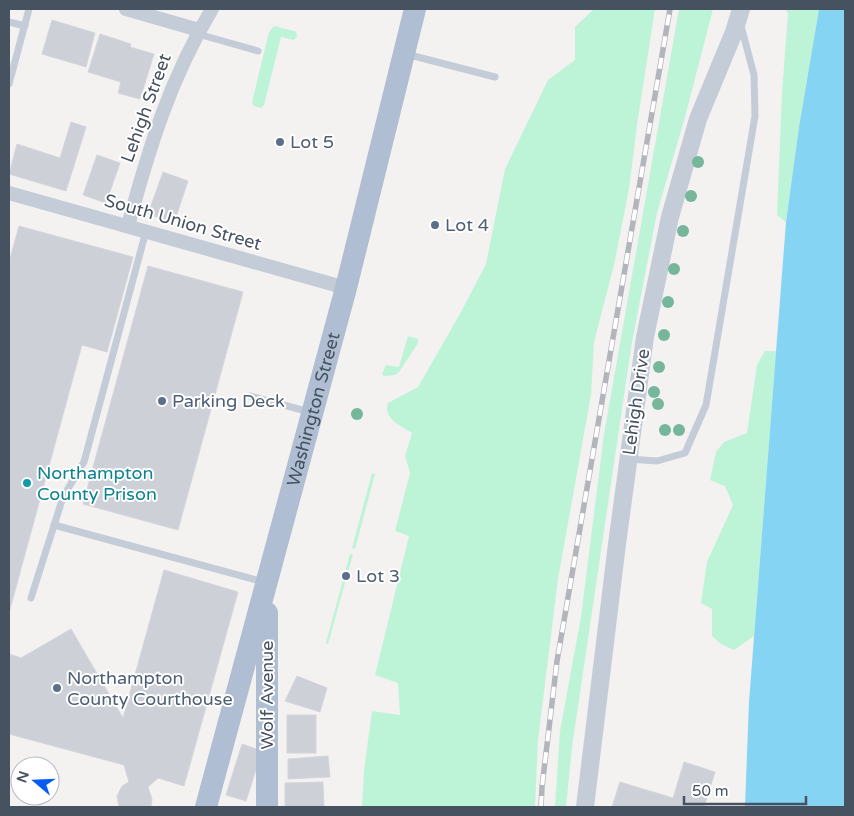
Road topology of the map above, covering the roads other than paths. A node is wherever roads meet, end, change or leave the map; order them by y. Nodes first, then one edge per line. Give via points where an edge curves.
1 (29, 9) edge
2 (126, 9) edge
3 (212, 9) edge
4 (415, 9) edge
5 (739, 13) edge
6 (9, 22) edge
7 (24, 26) junction
8 (198, 32) junction
9 (258, 51) dead end
10 (404, 54) junction
11 (11, 70) edge
12 (496, 76) dead end
13 (9, 84) edge
14 (9, 193) edge
15 (128, 226) junction
16 (146, 231) junction
17 (346, 288) junction
18 (250, 396) dead end
19 (313, 412) junction
20 (628, 459) junction
21 (54, 525) junction
22 (267, 582) junction
23 (31, 598) dead end
24 (233, 709) junction
25 (266, 723) junction
26 (206, 807) edge
27 (267, 807) edge
28 (585, 807) edge

1 - 7 lane
2 - 8 street
3 - 8 street, Lehigh Street
4 - 10 main road, Washington Street
5 - 20 street, Lehigh Drive via 698,119 670,218 645,337
5 - 20 lane via 754,75 755,116 706,405 685,453 657,461
6 - 7 lane
7 - 11 lane
8 - 9 lane
8 - 15 street, Lehigh Street via 156,128
10 - 12 lane
10 - 17 main road, Washington Street
11 - 13 lane
14 - 15 street, South Union Street
15 - 16 street, South Union Street
16 - 17 street, South Union Street
16 - 21 lane via 84,462 63,497
17 - 19 main road, Washington Street
18 - 19 lane
19 - 22 main road, Washington Street
20 - 28 street, Lehigh Drive
21 - 22 lane
21 - 23 lane
22 - 24 main road, Washington Street
22 - 25 main road, Wolf Avenue
24 - 25 main road via 260,715
24 - 26 main road, Washington Street
25 - 27 main road, Wolf Avenue

